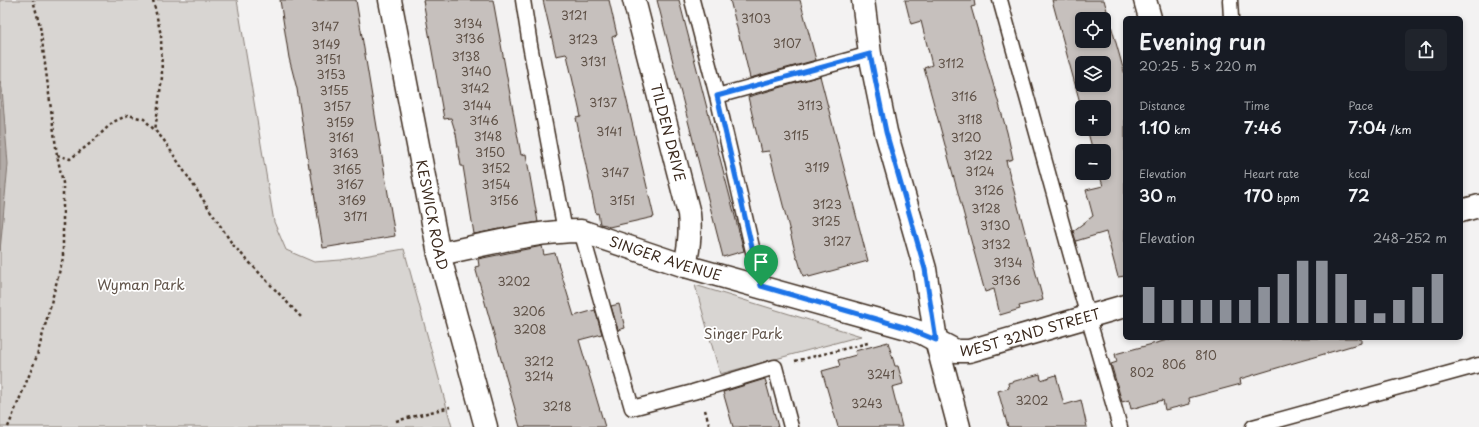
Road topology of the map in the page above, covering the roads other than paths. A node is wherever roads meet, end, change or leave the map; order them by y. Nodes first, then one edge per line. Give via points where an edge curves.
1 (390, 0) edge
2 (523, 0) edge
3 (634, 0) edge
4 (692, 0) edge
5 (863, 0) edge
6 (1000, 0) edge
7 (1146, 0) edge
8 (1230, 0) edge
9 (1150, 16) edge
10 (1231, 16) edge
11 (870, 54) junction
12 (717, 96) junction
13 (1479, 206) edge
14 (1463, 210) edge
15 (573, 231) junction
16 (439, 254) junction
17 (685, 266) junction
18 (761, 286) junction
19 (1123, 307) edge
20 (1088, 317) junction
21 (936, 340) junction
22 (1479, 365) edge
23 (486, 427) edge
24 (791, 427) edge
25 (959, 427) edge
26 (1120, 427) edge
27 (1253, 427) edge

1 - 16 street, KESWICK ROAD
2 - 15 lane via 530,44
3 - 17 street, TILDEN DRIVE via 689,214 690,231
4 - 12 lane
5 - 11 street
6 - 20 lane
7 - 9 street
8 - 10 lane
11 - 12 lane
11 - 21 street via 886,132 925,269
12 - 18 lane
13 - 14 street
15 - 16 street, SINGER AVENUE via 522,237
15 - 17 street, SINGER AVENUE
15 - 24 lane via 632,408 775,367
16 - 23 street, KESWICK ROAD
17 - 18 street, SINGER AVENUE
18 - 21 street, SINGER AVENUE via 907,328
19 - 20 street, WEST 32ND STREET
20 - 21 street, WEST 32ND STREET via 969,351 956,351
20 - 26 lane
21 - 25 street
22 - 27 lane

